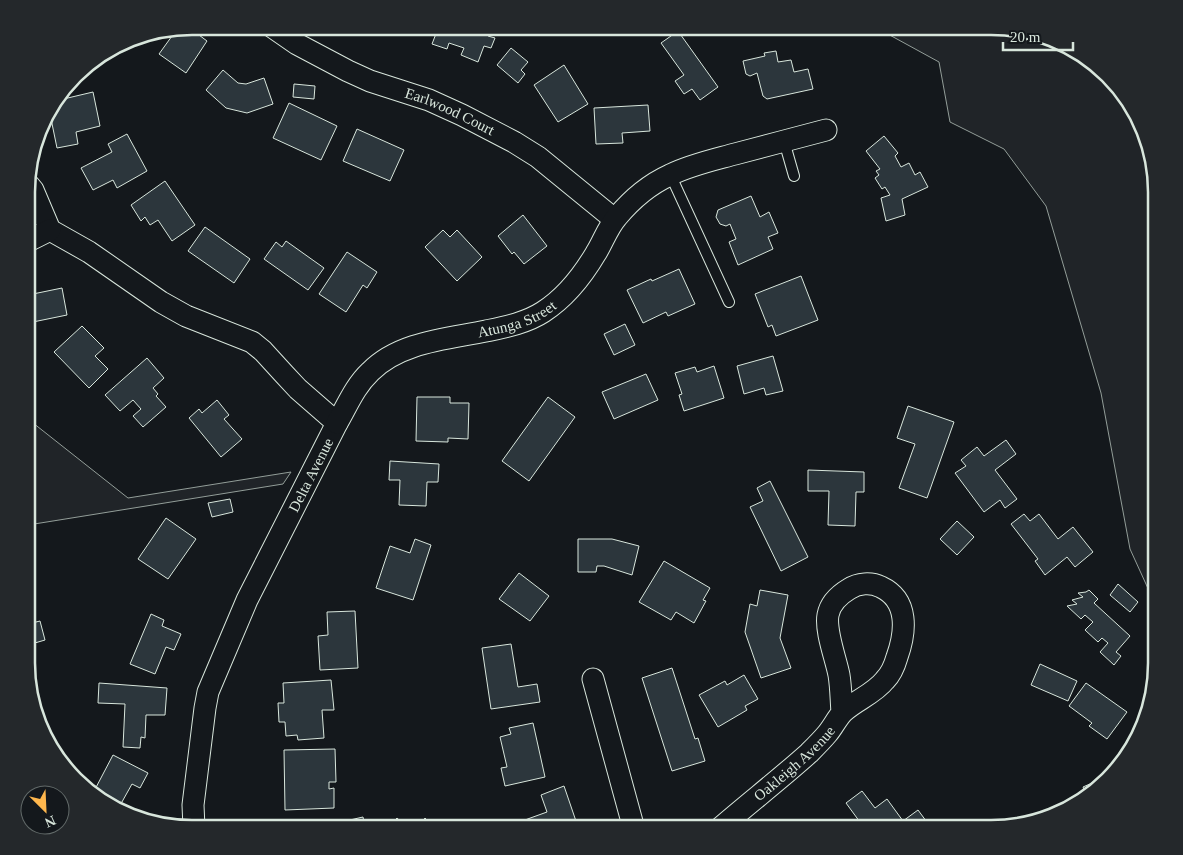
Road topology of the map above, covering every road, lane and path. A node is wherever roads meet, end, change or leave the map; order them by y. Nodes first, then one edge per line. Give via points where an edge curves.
1 (284, 35) edge
2 (826, 130) dead end
3 (784, 141) junction
4 (670, 174) junction
5 (794, 176) dead end
6 (35, 195) edge
7 (614, 220) junction
8 (50, 230) junction
9 (35, 238) edge
10 (730, 302) dead end
11 (337, 423) junction
12 (593, 679) dead end
13 (842, 713) junction
14 (194, 820) edge
15 (632, 820) edge
16 (730, 820) edge

1 - 7 street, Earlwood Court via 348,71 429,100 514,142 538,157
2 - 3 street, Atunga Street
3 - 4 street, Atunga Street
3 - 5 lane
4 - 7 street, Atunga Street via 632,200
4 - 10 lane
6 - 8 street
7 - 11 street, Atunga Street via 585,270 543,312 506,327 402,350 369,372
8 - 9 street
8 - 11 street, Delta Avenue via 177,311 252,342
11 - 14 street, Delta Avenue via 247,600 208,692
12 - 15 street
13 - 13 street, Oakleigh Avenue via 828,616 837,599 853,586 878,586 888,591 902,610 901,645 886,680
13 - 16 street, Oakleigh Avenue via 809,753

